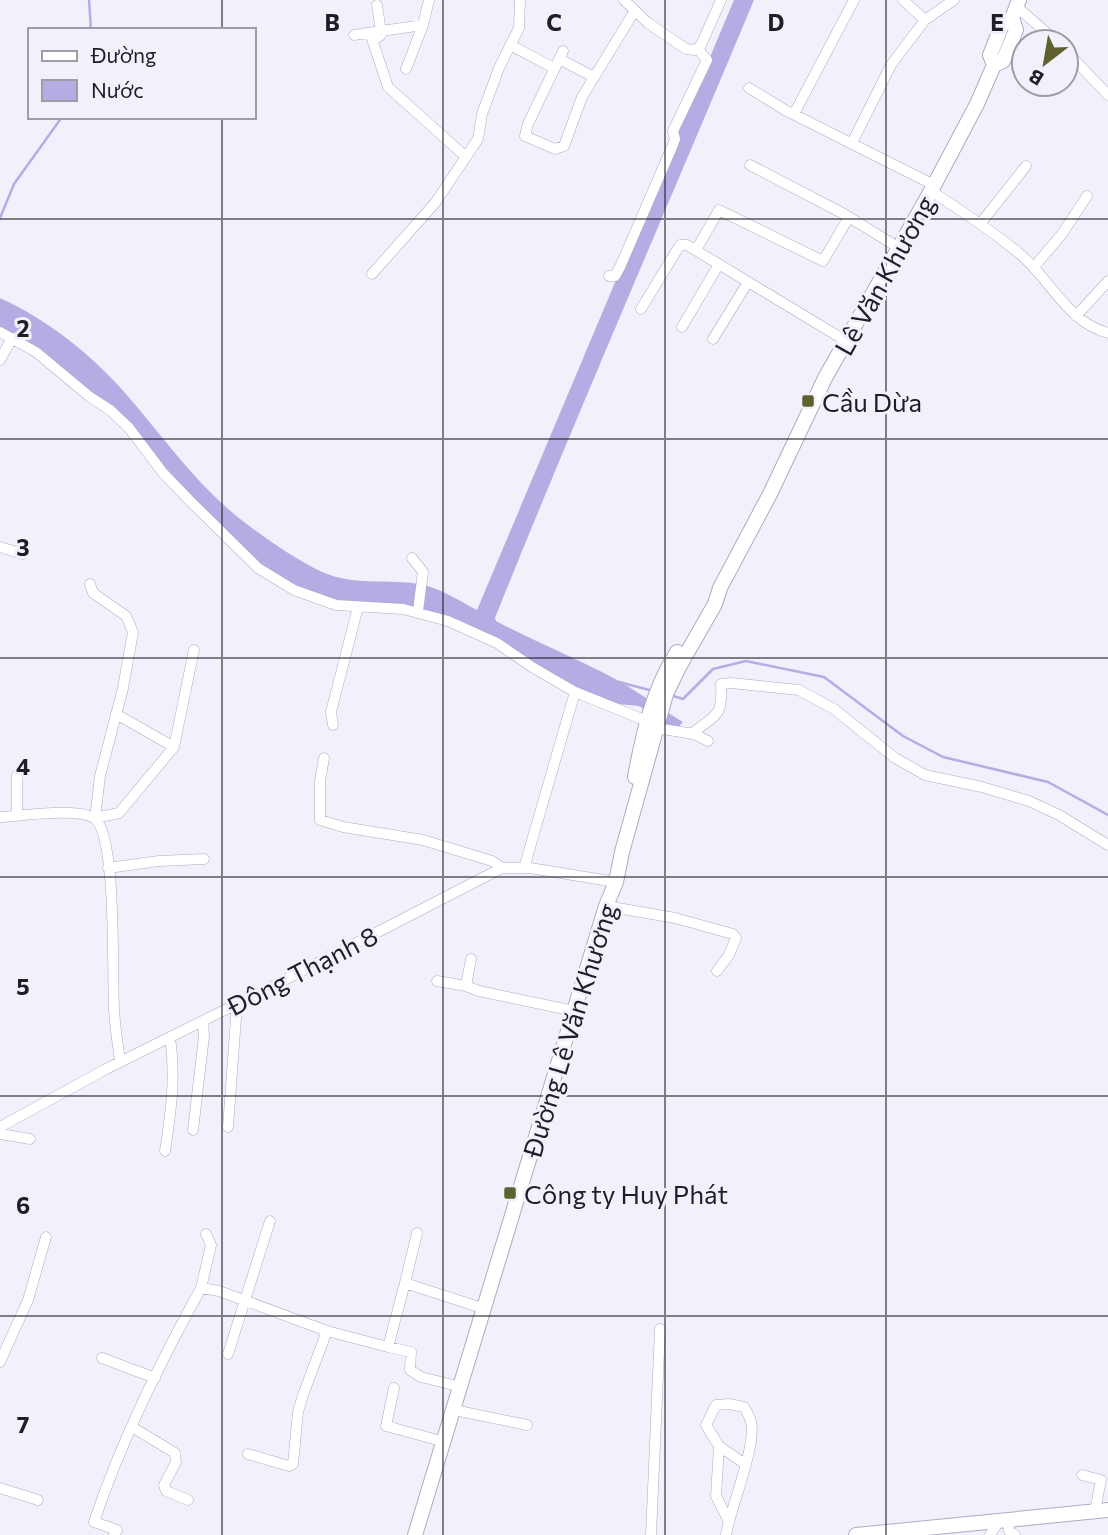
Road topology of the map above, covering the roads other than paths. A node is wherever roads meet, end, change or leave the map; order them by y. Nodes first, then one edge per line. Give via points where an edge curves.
1 (429, 0) edge
2 (520, 0) edge
3 (624, 0) edge
4 (721, 0) edge
5 (854, 0) edge
6 (903, 0) edge
7 (954, 0) edge
8 (377, 5) dead end
9 (1016, 8) edge
10 (634, 12) junction
11 (925, 20) junction
12 (423, 25) junction
13 (1040, 28) edge
14 (381, 32) junction
15 (354, 35) dead end
16 (510, 46) junction
17 (699, 47) junction
18 (559, 59) junction
19 (1080, 65) edge
20 (406, 69) dead end
21 (594, 77) junction
22 (749, 88) dead end
23 (1108, 94) edge
24 (794, 114) junction
25 (852, 143) junction
26 (466, 156) junction
27 (750, 165) dead end
28 (1026, 166) dead end
29 (933, 188) junction
30 (1087, 196) dead end
31 (849, 218) junction
32 (980, 223) junction
33 (899, 248) junction
34 (696, 250) junction
35 (719, 264) junction
36 (1034, 267) junction
37 (372, 274) dead end
38 (610, 276) dead end
39 (1108, 281) edge
40 (748, 282) junction
41 (642, 309) dead end
42 (1076, 316) junction
43 (682, 327) dead end
44 (0, 332) edge
45 (1108, 334) edge
46 (12, 338) junction
47 (713, 339) dead end
48 (846, 341) junction
49 (0, 359) edge
50 (0, 547) edge
51 (23, 554) dead end
52 (412, 558) dead end
53 (90, 584) dead end
54 (358, 607) junction
55 (418, 610) junction
56 (194, 649) dead end
57 (575, 691) junction
58 (116, 714) junction
59 (652, 722) junction
60 (333, 725) dead end
61 (692, 734) junction
62 (708, 741) dead end
63 (174, 747) junction
64 (324, 758) dead end
65 (17, 775) dead end
66 (17, 816) junction
67 (0, 817) edge
68 (95, 818) junction
69 (1108, 845) edge
70 (204, 859) dead end
71 (502, 868) junction
72 (524, 868) junction
73 (108, 869) junction
74 (616, 882) junction
75 (606, 906) junction
76 (471, 959) dead end
77 (717, 971) dead end
78 (437, 981) dead end
79 (466, 986) junction
80 (237, 1004) junction
81 (574, 1012) junction
82 (203, 1021) junction
83 (170, 1038) junction
84 (120, 1062) junction
85 (0, 1127) edge
86 (228, 1127) dead end
87 (193, 1130) dead end
88 (0, 1134) edge
89 (30, 1139) dead end
90 (165, 1151) dead end
91 (270, 1220) dead end
92 (417, 1233) dead end
93 (206, 1234) dead end
94 (46, 1237) dead end
95 (405, 1283) junction
96 (201, 1288) junction
97 (245, 1301) junction
98 (485, 1309) junction
99 (660, 1329) dead end
100 (327, 1331) junction
101 (388, 1347) junction
102 (228, 1354) dead end
103 (102, 1358) dead end
104 (0, 1362) edge
105 (155, 1378) junction
106 (461, 1387) junction
107 (394, 1388) dead end
108 (454, 1410) junction
109 (527, 1425) dead end
110 (132, 1427) junction
111 (444, 1442) junction
112 (719, 1446) junction
113 (248, 1454) dead end
114 (745, 1464) junction
115 (1082, 1475) dead end
116 (0, 1488) edge
117 (38, 1500) dead end
118 (188, 1500) dead end
119 (1102, 1510) edge
120 (728, 1520) junction
121 (1004, 1520) junction
122 (911, 1532) edge
123 (114, 1535) edge
124 (415, 1535) edge
125 (651, 1535) edge
126 (726, 1535) edge
127 (856, 1535) edge
128 (989, 1535) edge
129 (1015, 1535) edge

1 - 12 street
2 - 16 street via 519,28
3 - 10 street
4 - 17 street
5 - 24 street
6 - 11 street
7 - 11 street
8 - 14 street
9 - 13 street
9 - 29 main road, Lê Văn Khương via 1002,25 990,55 994,65
10 - 17 street via 686,50
10 - 21 street
11 - 25 street via 891,65
12 - 14 street
12 - 20 street
14 - 15 street
14 - 26 street via 372,39 388,87
16 - 18 street
16 - 26 street via 482,114 478,139
17 - 38 street via 708,60 673,131 672,147 620,267
18 - 21 street
18 - 21 street via 525,136 555,149 564,146
19 - 23 street
22 - 24 street
24 - 25 street
25 - 29 street
26 - 37 street via 435,203
27 - 31 street
28 - 32 street
29 - 32 street
29 - 33 main road, Lê Văn Khương
30 - 36 street
31 - 33 street
31 - 34 street via 823,261 719,210
32 - 36 street
33 - 48 main road, Lê Văn Khương
34 - 35 street
34 - 41 street via 680,244
35 - 40 street
35 - 43 street
36 - 42 street
39 - 42 street
40 - 47 street
40 - 48 street
42 - 45 street
44 - 46 street
46 - 49 street
46 - 54 street via 110,410 163,473 258,568 294,590 336,605
48 - 59 main road, Lê Văn Khương via 770,494 675,664
50 - 51 street
52 - 55 street via 423,572
53 - 58 street via 93,593 125,616 132,632
54 - 55 street
54 - 60 street via 331,712
55 - 57 street via 497,643
56 - 63 street
57 - 59 street
57 - 72 street
58 - 63 street
58 - 68 street
59 - 61 street
59 - 74 main road, Đường Lê Văn Khương
61 - 62 street
61 - 69 street via 721,709 721,684 799,690 834,709 895,758 925,775 1029,801
63 - 68 street via 119,813
64 - 71 street via 320,820 422,840
65 - 66 street
66 - 67 street
66 - 68 street via 71,813
68 - 73 street via 106,841
70 - 73 street
71 - 72 street, Đông Thạnh 8
71 - 80 street, Đông Thạnh 8
72 - 74 street, Đông Thạnh 8
73 - 84 street
74 - 75 main road, Đường Lê Văn Khương
75 - 77 street via 733,934 733,946
75 - 81 main road, Đường Lê Văn Khương
76 - 79 street
78 - 79 street
79 - 81 street
80 - 82 street, Đông Thạnh 8
80 - 86 street
81 - 98 main road, Đường Lê Văn Khương
82 - 83 street, Đông Thạnh 8
82 - 87 street
83 - 84 street, Đông Thạnh 8
83 - 90 street via 173,1095
84 - 85 street, Đông Thạnh 8
88 - 89 street
91 - 97 street
92 - 95 street
93 - 96 street via 211,1245
94 - 104 street via 28,1300
95 - 98 street
95 - 101 street
96 - 97 street
96 - 105 street
97 - 100 street
97 - 102 street
98 - 106 main road, Đường Lê Văn Khương
99 - 125 street
100 - 101 street
100 - 113 street via 298,1412 293,1464
101 - 106 street via 411,1352 410,1370 421,1377
103 - 105 street
105 - 110 street
106 - 108 main road, Đường Lê Văn Khương
107 - 111 street via 386,1426
108 - 109 street
108 - 111 main road, Đường Lê Văn Khương
110 - 118 street via 176,1453 164,1485
110 - 123 street via 94,1522 117,1530
111 - 124 main road, Đường Lê Văn Khương
112 - 114 street
112 - 114 street via 706,1425 716,1405 744,1407 752,1423
112 - 120 street via 716,1496
114 - 120 street
115 - 119 street via 1101,1480
116 - 117 street
119 - 121 main road
120 - 126 street
121 - 122 main road
121 - 128 street
121 - 129 street
122 - 127 main road

